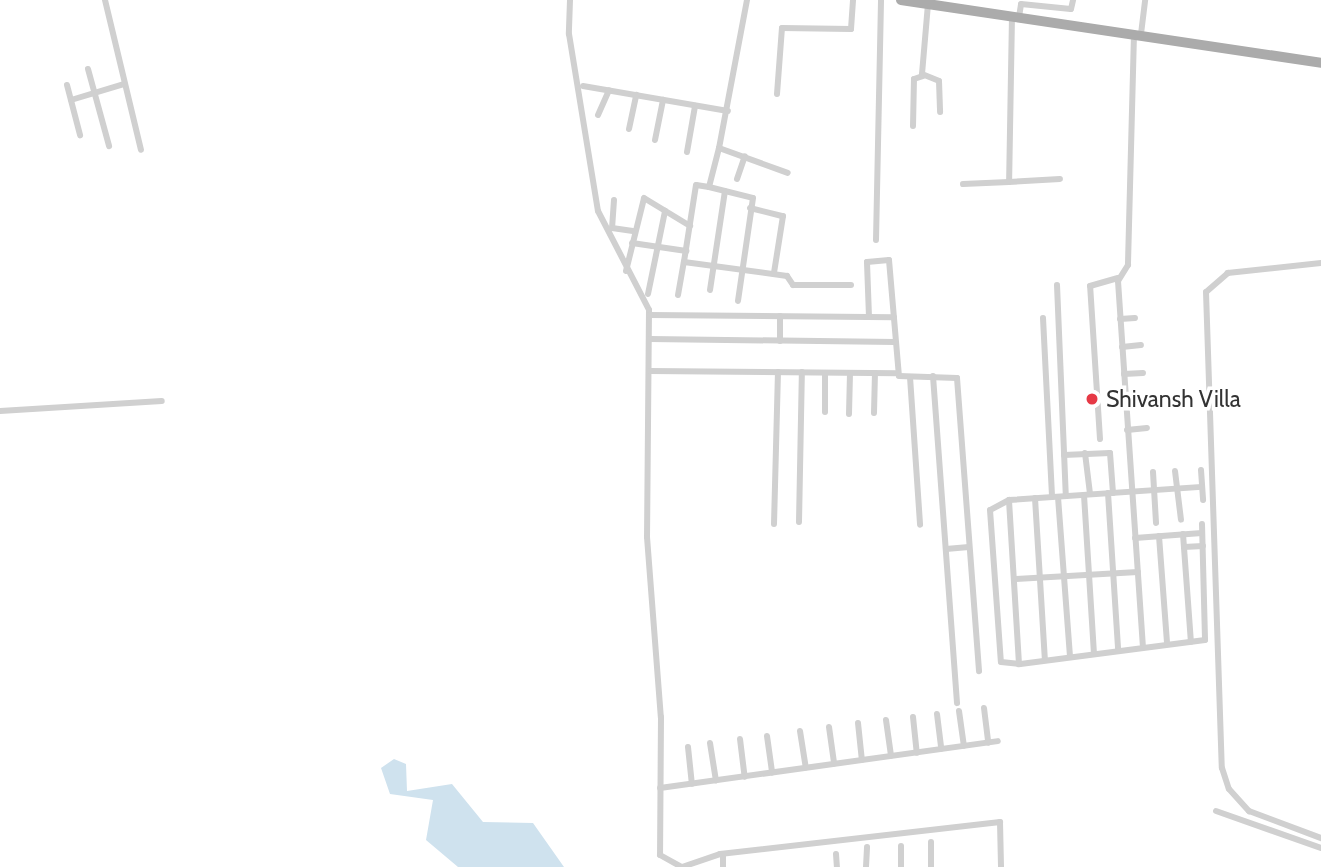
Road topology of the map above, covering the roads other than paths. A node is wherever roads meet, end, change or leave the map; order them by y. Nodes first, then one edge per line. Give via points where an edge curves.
1 (105, 0) edge
2 (570, 0) edge
3 (747, 0) edge
4 (853, 0) edge
5 (881, 0) edge
6 (902, 0) edge
7 (1073, 0) edge
8 (1145, 0) edge
9 (928, 4) junction
10 (959, 4) edge
11 (1015, 17) junction
12 (1138, 33) junction
13 (1321, 63) edge
14 (88, 69) dead end
15 (923, 76) junction
16 (66, 85) dead end
17 (124, 85) junction
18 (583, 86) dead end
19 (609, 90) junction
20 (94, 93) junction
21 (777, 94) dead end
22 (636, 95) junction
23 (71, 100) junction
24 (663, 100) junction
25 (695, 106) junction
26 (727, 111) junction
27 (940, 112) dead end
28 (598, 115) dead end
29 (913, 126) dead end
30 (629, 129) dead end
31 (80, 135) dead end
32 (655, 140) dead end
33 (109, 146) dead end
34 (719, 148) junction
35 (141, 150) dead end
36 (687, 152) dead end
37 (745, 156) junction
38 (788, 173) dead end
39 (737, 179) dead end
40 (1060, 179) dead end
41 (1009, 182) junction
42 (963, 184) dead end
43 (709, 187) junction
44 (725, 191) junction
45 (614, 200) dead end
46 (750, 208) junction
47 (665, 211) junction
48 (690, 226) junction
49 (633, 231) junction
50 (876, 240) dead end
51 (632, 243) junction
52 (657, 247) junction
53 (686, 251) junction
54 (684, 262) junction
55 (1321, 263) edge
56 (711, 266) junction
57 (740, 270) junction
58 (625, 272) junction
59 (774, 273) junction
60 (1118, 278) junction
61 (851, 285) dead end
62 (1058, 285) dead end
63 (710, 290) dead end
64 (648, 294) dead end
65 (678, 295) dead end
66 (738, 301) dead end
67 (649, 315) junction
68 (780, 316) junction
69 (869, 317) junction
70 (894, 317) junction
71 (1135, 317) dead end
72 (1043, 318) dead end
73 (1120, 318) junction
74 (650, 339) junction
75 (779, 341) junction
76 (895, 342) junction
77 (1141, 345) dead end
78 (1122, 347) junction
79 (650, 371) junction
80 (778, 372) junction
81 (802, 372) junction
82 (825, 373) junction
83 (850, 373) junction
84 (875, 373) junction
85 (898, 373) junction
86 (1143, 373) dead end
87 (1124, 374) junction
88 (933, 376) junction
89 (910, 377) junction
90 (162, 401) dead end
91 (1145, 401) dead end
92 (1126, 403) junction
93 (0, 411) edge
94 (825, 412) dead end
95 (874, 413) dead end
96 (849, 414) dead end
97 (1147, 428) dead end
98 (1127, 430) junction
99 (1100, 439) dead end
100 (1085, 453) junction
101 (1064, 455) junction
102 (1201, 470) dead end
103 (1175, 471) dead end
104 (1153, 472) dead end
105 (1202, 487) junction
106 (1177, 489) junction
107 (1154, 490) junction
108 (1132, 491) junction
109 (1111, 493) junction
110 (1087, 494) junction
111 (1066, 496) junction
112 (1055, 497) junction
113 (1035, 498) junction
114 (1009, 500) junction
115 (1203, 500) dead end
116 (1181, 520) dead end
117 (799, 522) dead end
118 (1156, 523) dead end
119 (774, 524) dead end
120 (1202, 524) dead end
121 (919, 525) dead end
122 (1202, 533) junction
123 (1183, 534) junction
124 (1159, 536) junction
125 (1135, 538) junction
126 (1203, 546) junction
127 (970, 547) junction
128 (1184, 547) junction
129 (946, 549) junction
130 (1138, 572) junction
131 (1113, 573) junction
132 (1088, 575) junction
133 (1064, 576) junction
134 (1040, 578) junction
135 (1015, 579) junction
136 (1191, 642) junction
137 (1167, 643) junction
138 (1143, 645) junction
139 (1118, 649) junction
140 (1094, 653) junction
141 (1070, 656) junction
142 (1045, 660) junction
143 (1019, 664) junction
144 (979, 671) dead end
145 (984, 708) dead end
146 (937, 714) dead end
147 (913, 718) dead end
148 (886, 720) dead end
149 (858, 723) dead end
150 (829, 727) dead end
151 (800, 731) dead end
152 (767, 736) dead end
153 (740, 740) dead end
154 (998, 741) dead end
155 (710, 743) dead end
156 (988, 743) junction
157 (964, 746) junction
158 (688, 747) dead end
159 (941, 749) junction
160 (917, 753) junction
161 (891, 756) junction
162 (862, 760) junction
163 (834, 764) junction
164 (806, 768) junction
165 (772, 773) junction
166 (745, 777) junction
167 (716, 781) junction
168 (692, 784) junction
169 (660, 788) junction
170 (1216, 811) dead end
171 (1321, 838) edge
172 (931, 842) dead end
173 (901, 846) dead end
174 (867, 847) dead end
175 (1321, 848) edge
176 (723, 854) junction
177 (836, 854) dead end
178 (692, 866) edge
179 (723, 867) edge
180 (836, 867) edge
181 (866, 867) edge
182 (901, 867) edge
183 (931, 867) edge
184 (1001, 867) edge

1 - 17 street
2 - 58 street via 569,34 598,211
3 - 26 street
4 - 21 street via 851,29 782,28
5 - 50 street
6 - 9 main road
7 - 11 street via 1071,9 1021,4
8 - 12 street
9 - 10 main road
9 - 15 street
10 - 11 main road
11 - 12 main road
11 - 41 street
12 - 13 main road
12 - 60 street via 1128,265
14 - 20 street
15 - 27 street via 939,81
15 - 29 street via 914,79
16 - 23 street
17 - 20 street
17 - 35 street
18 - 19 street
19 - 22 street
19 - 28 street
20 - 23 street
20 - 33 street
22 - 24 street
22 - 30 street
23 - 31 street
24 - 25 street
24 - 32 street
25 - 26 street
25 - 36 street
26 - 34 street
34 - 37 street
34 - 43 street
37 - 38 street
37 - 39 street
40 - 41 street
41 - 42 street
43 - 44 street
43 - 48 street via 696,185
44 - 46 street via 752,196
44 - 56 street
45 - 49 street via 612,228
46 - 57 street
46 - 59 street via 783,216
47 - 48 street
47 - 49 street via 644,198
47 - 52 street
48 - 53 street
49 - 51 street
51 - 52 street
51 - 58 street
52 - 53 street
52 - 64 street
53 - 54 street
54 - 56 street
54 - 65 street
55 - 171 street via 1228,273 1206,292 1222,768 1229,789 1249,811
56 - 57 street
56 - 63 street
57 - 59 street
57 - 66 street
58 - 67 street
59 - 61 street via 788,276 793,285
60 - 73 street
60 - 99 street via 1090,286
62 - 101 street
67 - 68 street
67 - 74 street
68 - 69 street
68 - 75 street
69 - 70 street
69 - 70 street via 870,260 891,262
70 - 76 street
71 - 73 street
72 - 112 street
73 - 78 street
74 - 75 street
74 - 79 street
75 - 76 street
76 - 85 street
77 - 78 street
78 - 87 street
79 - 80 street
79 - 169 street via 647,537 662,717
80 - 81 street
80 - 119 street
81 - 82 street
81 - 117 street
82 - 83 street
82 - 94 street
83 - 84 street
83 - 96 street
84 - 85 street
84 - 95 street
85 - 89 street
86 - 87 street
87 - 92 street
88 - 89 street
88 - 127 street via 957,378
88 - 129 street
89 - 121 street
90 - 93 street
91 - 92 street
92 - 98 street
97 - 98 street
98 - 108 street
100 - 101 street
100 - 109 street via 1110,453
100 - 110 street
101 - 111 street
102 - 105 street
103 - 106 street
104 - 107 street
105 - 106 street
105 - 115 street
106 - 107 street
106 - 116 street
107 - 108 street
107 - 118 street
108 - 109 street
108 - 125 street
109 - 110 street
109 - 131 street
110 - 111 street
110 - 132 street
111 - 112 street
112 - 113 street
112 - 133 street
113 - 114 street
113 - 134 street
114 - 135 street
114 - 143 street via 990,510 1001,662
120 - 122 street
122 - 123 street
122 - 126 street
123 - 124 street
123 - 128 street
124 - 125 street
124 - 137 street
125 - 130 street
126 - 128 street
126 - 136 street via 1206,638
127 - 129 street
127 - 144 street
128 - 136 street
129 - 157 street
130 - 131 street
130 - 138 street
131 - 132 street
131 - 139 street
132 - 133 street
132 - 140 street
133 - 134 street
133 - 141 street
134 - 135 street
134 - 142 street
135 - 143 street
136 - 137 street
137 - 138 street
138 - 139 street
139 - 140 street
140 - 141 street
141 - 142 street
142 - 143 street
145 - 156 street
146 - 159 street
147 - 160 street
148 - 161 street
149 - 162 street
150 - 163 street
151 - 164 street
152 - 165 street
153 - 166 street
154 - 156 street
155 - 167 street
156 - 157 street
157 - 159 street
158 - 168 street
159 - 160 street
160 - 161 street
161 - 162 street
162 - 163 street
163 - 164 street
164 - 165 street
165 - 166 street
166 - 167 street
167 - 168 street
168 - 169 street
169 - 178 street via 660,855 674,866
170 - 175 street
172 - 183 street
173 - 182 street
174 - 181 street
176 - 178 street
176 - 179 street
176 - 184 street via 1000,822
177 - 180 street

